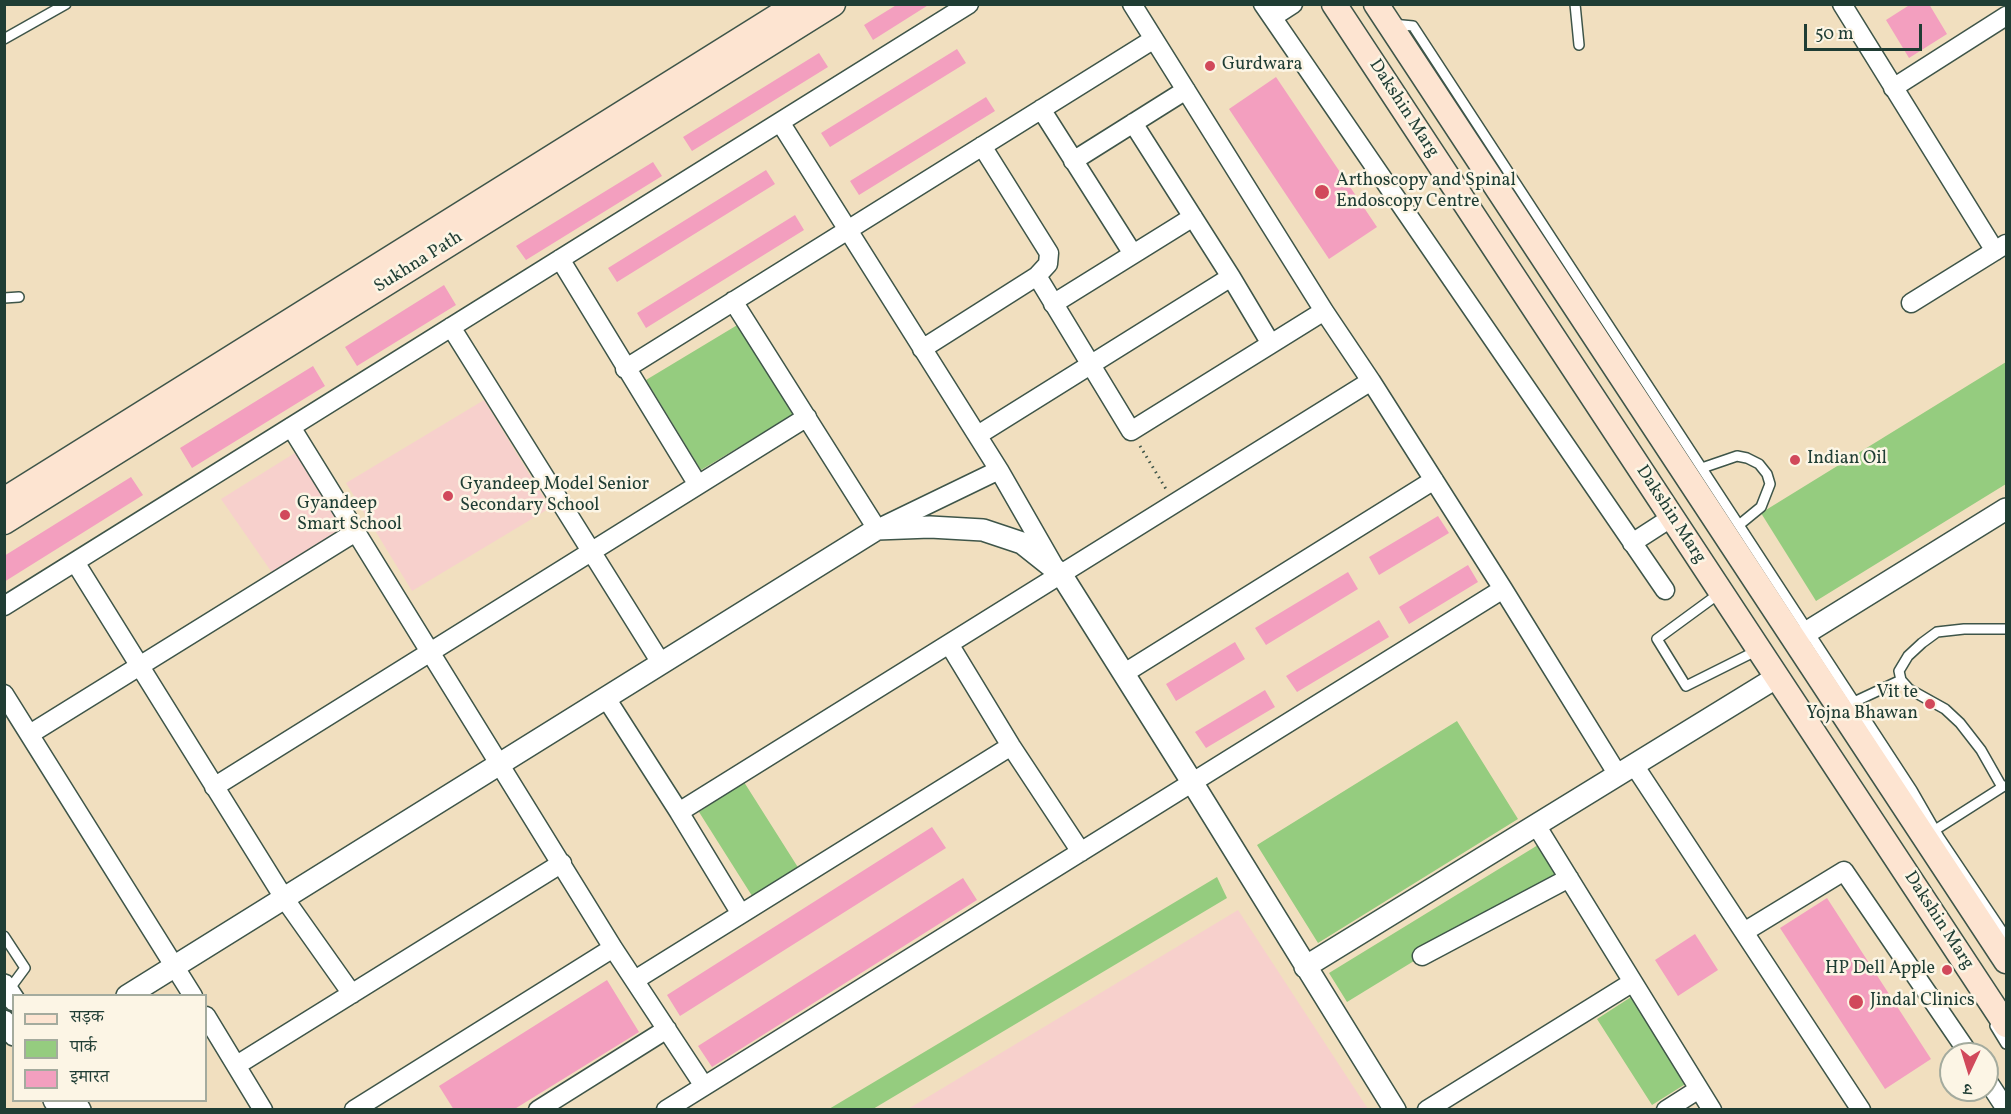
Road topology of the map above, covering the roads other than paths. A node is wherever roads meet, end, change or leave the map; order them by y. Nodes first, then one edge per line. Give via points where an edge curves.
1 (66, 4) edge
2 (797, 4) edge
3 (833, 4) edge
4 (969, 4) edge
5 (1132, 4) edge
6 (1293, 4) edge
7 (1334, 4) edge
8 (1575, 4) edge
9 (1842, 4) edge
10 (1268, 11) edge
11 (1383, 14) edge
12 (2007, 16) edge
13 (4, 39) edge
14 (1154, 39) junction
15 (1358, 40) junction
16 (1579, 45) dead end
17 (1893, 88) junction
18 (1186, 90) junction
19 (1041, 109) junction
20 (780, 122) junction
21 (1133, 123) junction
22 (982, 146) junction
23 (1073, 161) junction
24 (1193, 217) junction
25 (847, 230) junction
26 (2001, 248) edge
27 (1132, 254) junction
28 (560, 260) junction
29 (1037, 276) junction
30 (1231, 277) junction
31 (19, 297) dead end
32 (4, 298) edge
33 (733, 301) junction
34 (1911, 303) dead end
35 (1053, 304) junction
36 (1324, 311) junction
37 (451, 327) junction
38 (1271, 344) junction
39 (922, 349) junction
40 (1091, 365) junction
41 (625, 369) junction
42 (1371, 381) junction
43 (807, 417) junction
44 (291, 427) junction
45 (978, 435) junction
46 (1702, 468) junction
47 (999, 470) junction
48 (1434, 480) junction
49 (698, 485) junction
50 (4, 500) edge
51 (2007, 509) edge
52 (4, 522) edge
53 (1663, 523) junction
54 (1739, 525) junction
55 (877, 529) junction
56 (357, 531) junction
57 (1632, 543) junction
58 (591, 551) junction
59 (75, 562) junction
60 (1058, 571) junction
61 (1503, 589) junction
62 (1665, 590) dead end
63 (1713, 598) junction
64 (4, 606) edge
65 (2007, 629) edge
66 (1809, 631) junction
67 (949, 644) junction
68 (430, 652) junction
69 (1750, 654) junction
70 (661, 663) junction
71 (140, 666) junction
72 (1124, 674) junction
73 (1901, 680) junction
74 (1769, 682) junction
75 (4, 694) edge
76 (606, 698) junction
77 (1854, 702) junction
78 (30, 734) junction
79 (1011, 746) junction
80 (499, 764) junction
81 (1626, 770) junction
82 (1192, 782) junction
83 (2004, 786) edge
84 (214, 787) junction
85 (679, 812) junction
86 (1536, 825) junction
87 (1935, 830) junction
88 (1081, 852) junction
89 (562, 863) junction
90 (1569, 878) junction
91 (284, 898) junction
92 (741, 914) junction
93 (1744, 932) junction
94 (4, 936) edge
95 (2007, 937) edge
96 (613, 948) junction
97 (1422, 956) dead end
98 (2007, 961) edge
99 (174, 966) junction
100 (1305, 967) junction
101 (635, 980) junction
102 (1633, 982) junction
103 (9, 992) edge
104 (130, 994) edge
105 (192, 994) edge
106 (352, 994) junction
107 (207, 1018) edge
108 (2007, 1025) edge
109 (667, 1029) junction
110 (1961, 1042) edge
111 (2007, 1044) edge
112 (237, 1065) junction
113 (705, 1086) junction
114 (1699, 1089) junction
115 (264, 1110) edge
116 (354, 1110) edge
117 (537, 1110) edge
118 (666, 1110) edge
119 (1395, 1110) edge
120 (1427, 1110) edge
121 (1666, 1110) edge
122 (1712, 1110) edge
123 (1861, 1110) edge

1 - 13 lane
2 - 50 main road, Sukhna Path
3 - 52 main road, Sukhna Path
4 - 20 street
5 - 14 street
6 - 10 street
7 - 15 main road, Dakshin Marg
8 - 16 lane
9 - 17 street
10 - 57 street
11 - 46 lane via 1413,26
11 - 98 main road, Dakshin Marg
12 - 17 street
14 - 18 street
14 - 19 street
15 - 53 lane via 1362,64
15 - 108 main road, Dakshin Marg
17 - 26 street
18 - 21 street
18 - 36 street
19 - 22 street
19 - 23 street
20 - 25 street
20 - 28 street
21 - 23 street
21 - 24 street
22 - 25 street
22 - 29 street via 1049,253 1048,264
23 - 27 street
24 - 27 street
24 - 30 street
25 - 33 street
25 - 39 street
26 - 34 street
27 - 35 street
28 - 37 street
28 - 41 street
29 - 35 street
29 - 39 street
30 - 38 street
30 - 40 street
31 - 32 lane
33 - 41 street
33 - 43 street
35 - 40 street
36 - 38 street
36 - 42 street
37 - 44 street
37 - 58 street
38 - 40 street via 1131,431
39 - 45 street
40 - 45 street
41 - 49 street
42 - 48 street
42 - 60 street via 1175,504
43 - 49 street
43 - 55 street
44 - 56 street
44 - 59 street
45 - 47 street
46 - 54 lane
46 - 54 lane via 1737,456 1759,464 1767,474 1770,484 1761,507
47 - 55 street
47 - 60 street
48 - 61 street
48 - 72 street
49 - 58 street
51 - 66 street
53 - 57 street
53 - 63 lane
54 - 66 lane
55 - 60 street via 983,530 1022,543
55 - 70 street
56 - 68 street
56 - 71 street
57 - 62 street
58 - 68 street
58 - 70 street
59 - 64 street
59 - 71 street
60 - 67 street
60 - 72 street
61 - 81 street
61 - 82 street
63 - 69 lane
63 - 69 lane via 1657,639 1686,686
65 - 73 lane via 1937,633 1908,656 1899,671
66 - 77 lane
67 - 79 street
67 - 85 street
68 - 80 street
68 - 84 street
69 - 74 lane
70 - 76 street
71 - 78 street
71 - 84 street
72 - 82 street
73 - 77 lane
73 - 83 lane via 1960,723
74 - 81 street
74 - 111 lane
75 - 78 street
76 - 80 street
76 - 85 street
77 - 87 lane
78 - 99 street
79 - 88 street
79 - 92 street
80 - 89 street
80 - 91 street
81 - 86 street
81 - 93 street
82 - 88 street
82 - 100 street
83 - 87 lane
84 - 91 street
85 - 92 street
86 - 90 street
86 - 100 street
87 - 95 lane
88 - 113 street
89 - 96 street
89 - 106 street
90 - 97 street
90 - 102 street
91 - 99 street
91 - 106 street
92 - 101 street
93 - 110 street via 1844,871
93 - 123 street
94 - 103 lane via 25,968
96 - 101 street
96 - 116 street
99 - 104 street
99 - 105 street
100 - 119 street
101 - 109 street
102 - 114 street
102 - 120 street
106 - 112 street
107 - 112 street
109 - 113 street
109 - 117 street
112 - 115 street
113 - 118 street
114 - 121 street
114 - 122 street

